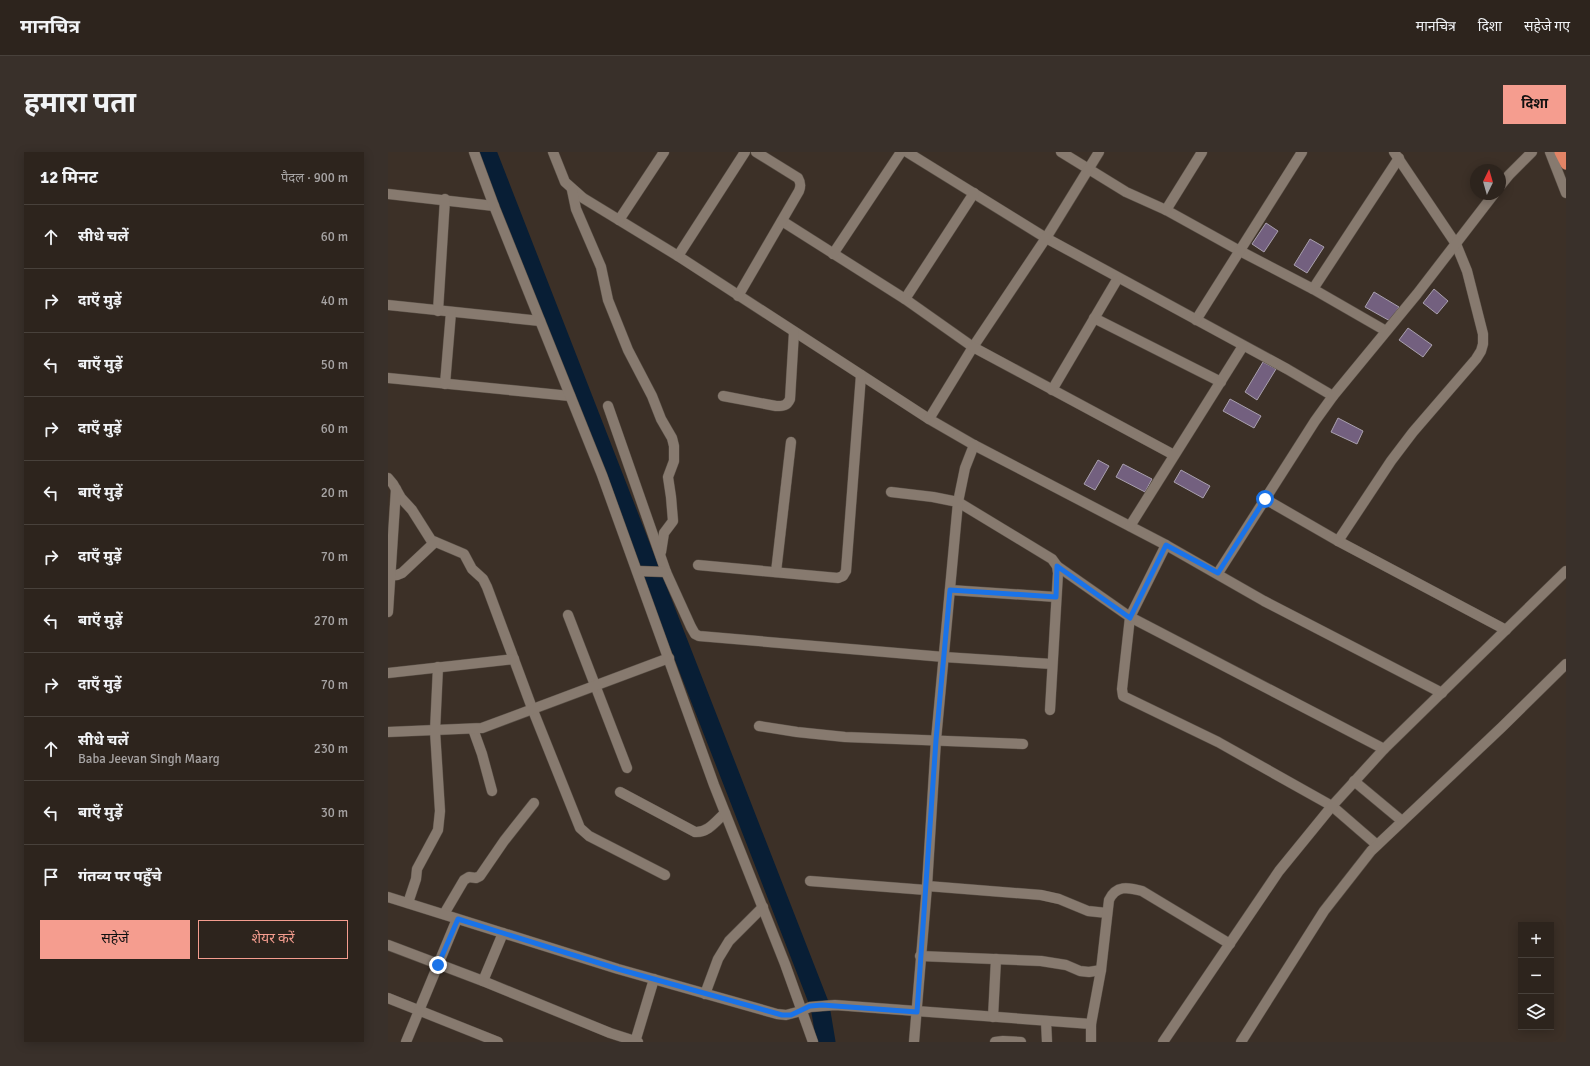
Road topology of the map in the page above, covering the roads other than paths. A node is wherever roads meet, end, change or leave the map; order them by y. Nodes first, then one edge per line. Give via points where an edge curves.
1 (474, 152) edge
2 (553, 152) edge
3 (664, 152) edge
4 (745, 152) edge
5 (756, 152) edge
6 (900, 152) edge
7 (907, 152) edge
8 (1061, 152) edge
9 (1099, 152) edge
10 (1202, 152) edge
11 (1302, 152) edge
12 (1532, 152) edge
13 (1550, 152) edge
14 (1560, 152) edge
15 (1396, 155) edge
16 (1566, 164) edge
17 (1088, 169) junction
18 (1506, 179) edge
19 (572, 190) junction
20 (974, 193) junction
21 (388, 194) edge
22 (1566, 194) edge
23 (445, 199) junction
24 (1489, 200) edge
25 (494, 206) junction
26 (1166, 210) junction
27 (619, 220) junction
28 (782, 221) junction
29 (1046, 238) junction
30 (1456, 244) junction
31 (1240, 251) junction
32 (834, 254) junction
33 (678, 256) junction
34 (1118, 278) junction
35 (1313, 289) junction
36 (738, 296) junction
37 (905, 299) junction
38 (388, 305) edge
39 (438, 311) junction
40 (451, 312) junction
41 (1094, 318) junction
42 (1196, 320) junction
43 (540, 321) junction
44 (1386, 331) junction
45 (794, 332) junction
46 (1243, 346) junction
47 (973, 347) junction
48 (861, 375) junction
49 (388, 378) edge
50 (1221, 382) junction
51 (445, 384) junction
52 (1052, 390) junction
53 (570, 396) junction
54 (723, 396) dead end
55 (1333, 396) junction
56 (608, 406) dead end
57 (928, 419) junction
58 (791, 442) dead end
59 (974, 445) junction
60 (1174, 455) junction
61 (388, 478) edge
62 (396, 489) junction
63 (891, 492) dead end
64 (1265, 499) junction
65 (958, 502) junction
66 (1130, 526) junction
67 (1338, 541) junction
68 (435, 542) junction
69 (1166, 545) junction
70 (660, 554) junction
71 (698, 565) dead end
72 (1057, 566) junction
73 (641, 571) junction
74 (1566, 571) edge
75 (664, 572) junction
76 (776, 572) junction
77 (1218, 573) junction
78 (389, 576) edge
79 (950, 590) junction
80 (1056, 597) junction
81 (388, 612) edge
82 (568, 615) dead end
83 (1130, 618) junction
84 (1506, 630) junction
85 (944, 657) junction
86 (669, 658) junction
87 (514, 659) junction
88 (1052, 664) junction
89 (1566, 664) edge
90 (438, 667) junction
91 (388, 673) edge
92 (596, 685) junction
93 (1442, 693) junction
94 (532, 708) junction
95 (1050, 710) dead end
96 (759, 726) dead end
97 (473, 729) junction
98 (435, 730) junction
99 (388, 732) edge
100 (936, 740) junction
101 (1023, 744) dead end
102 (1384, 749) junction
103 (627, 768) dead end
104 (1354, 781) junction
105 (492, 791) dead end
106 (620, 792) dead end
107 (534, 803) dead end
108 (1332, 806) junction
109 (725, 813) junction
110 (1402, 821) junction
111 (1377, 845) junction
112 (665, 876) dead end
113 (810, 881) dead end
114 (927, 888) junction
115 (388, 897) edge
116 (408, 903) junction
117 (763, 907) junction
118 (1106, 913) junction
119 (444, 914) junction
120 (458, 919) junction
121 (503, 933) junction
122 (1230, 944) junction
123 (388, 945) edge
124 (920, 956) junction
125 (996, 960) junction
126 (438, 965) junction
127 (1101, 970) junction
128 (654, 979) junction
129 (483, 982) junction
130 (705, 994) junction
131 (388, 998) edge
132 (805, 1009) junction
133 (419, 1010) junction
134 (917, 1012) junction
135 (993, 1017) junction
136 (1046, 1021) junction
137 (1091, 1024) junction
138 (406, 1042) edge
139 (498, 1042) edge
140 (637, 1042) edge
141 (813, 1042) edge
142 (914, 1042) edge
143 (995, 1042) edge
144 (1021, 1042) edge
145 (1047, 1042) edge
146 (1091, 1042) edge
147 (1163, 1042) edge
148 (1241, 1042) edge

1 - 25 street
2 - 19 street via 565,182
3 - 27 street
4 - 33 street
5 - 28 street via 800,181 799,191
6 - 32 street
7 - 20 street
8 - 17 street
9 - 17 street
10 - 26 street
11 - 31 street
12 - 18 street
13 - 22 street
14 - 16 highway
15 - 30 street
15 - 35 street
17 - 26 street via 1126,192
17 - 29 street
19 - 27 street
19 - 70 street via 576,209 601,267 610,308 674,446 674,461 668,477 673,520 664,533
20 - 29 street
20 - 37 street
21 - 23 street
23 - 25 street
23 - 39 street
24 - 30 street
25 - 43 street
26 - 31 street
27 - 33 street
28 - 32 street
28 - 36 street
29 - 34 street
29 - 47 street
30 - 44 street
30 - 67 street via 1467,271 1484,334 1481,352 1391,461
31 - 35 street
31 - 42 street
32 - 37 street
33 - 36 street
34 - 41 street
34 - 42 street
35 - 44 street
36 - 45 street
37 - 47 street
38 - 39 street
39 - 40 street
40 - 43 street
40 - 51 street
41 - 50 street
41 - 52 street
42 - 46 street
43 - 53 street
44 - 55 street
45 - 48 street
45 - 54 street via 788,404 776,406
46 - 50 street
46 - 55 street
47 - 52 street
47 - 57 street
48 - 57 street
48 - 76 street via 846,571 838,578
49 - 51 street
50 - 60 street
51 - 53 street
52 - 60 street
53 - 73 street
55 - 64 street
56 - 70 street
57 - 59 street
58 - 76 street
59 - 65 street via 965,468
59 - 66 street
60 - 66 street
61 - 62 street
62 - 68 street via 428,537
62 - 78 street
63 - 65 street
64 - 67 street
64 - 77 street
65 - 72 street via 1052,560
65 - 79 street
66 - 69 street
67 - 84 street
68 - 78 street via 402,573
68 - 87 street via 464,554 472,569 483,579
69 - 77 street
69 - 83 street
70 - 75 street
71 - 76 street
72 - 80 street
72 - 83 street
73 - 75 street
73 - 86 street
74 - 84 street
75 - 85 street via 691,627 695,634 700,636
77 - 93 street via 1264,601
78 - 81 street
79 - 80 street
79 - 85 street
80 - 88 street
82 - 92 street
83 - 102 street
83 - 108 street via 1122,689 1122,694 1126,698 1218,742
84 - 93 street
85 - 88 street
85 - 100 street
86 - 92 street
86 - 109 street
87 - 90 street
87 - 94 street
88 - 95 street
89 - 110 street
90 - 91 street
90 - 98 street
92 - 94 street
92 - 103 street
93 - 102 street
94 - 97 street via 490,726
94 - 112 street via 583,833
96 - 100 street via 846,737
97 - 98 street
97 - 105 street
98 - 99 street
98 - 116 street via 439,824 417,869
100 - 101 street
100 - 114 street
102 - 104 street
104 - 108 street
104 - 110 street
106 - 109 street via 695,832 703,832
107 - 119 street via 480,876 464,880
108 - 111 street
108 - 122 street via 1279,871
109 - 117 street
110 - 111 street
111 - 148 street via 1324,911
113 - 114 street
114 - 118 street via 1045,895 1088,911
114 - 124 street
115 - 116 street
116 - 119 street
117 - 130 street via 728,941
117 - 132 street
118 - 122 street via 1112,894 1130,887 1150,895
118 - 127 street
119 - 120 street
120 - 121 street
120 - 126 street
121 - 128 street
121 - 129 street
122 - 147 street
123 - 126 street
124 - 125 street
124 - 134 street
125 - 127 street via 1058,963 1090,972
125 - 135 street
126 - 129 street
126 - 133 street
127 - 137 street
128 - 130 street
128 - 140 street
129 - 140 street
130 - 132 street via 782,1015 791,1015
131 - 133 street
132 - 134 street via 822,1005
132 - 141 street
133 - 138 street
133 - 139 street
134 - 135 street
134 - 142 street
135 - 136 street
136 - 137 street
136 - 145 street
137 - 146 street
143 - 144 street

